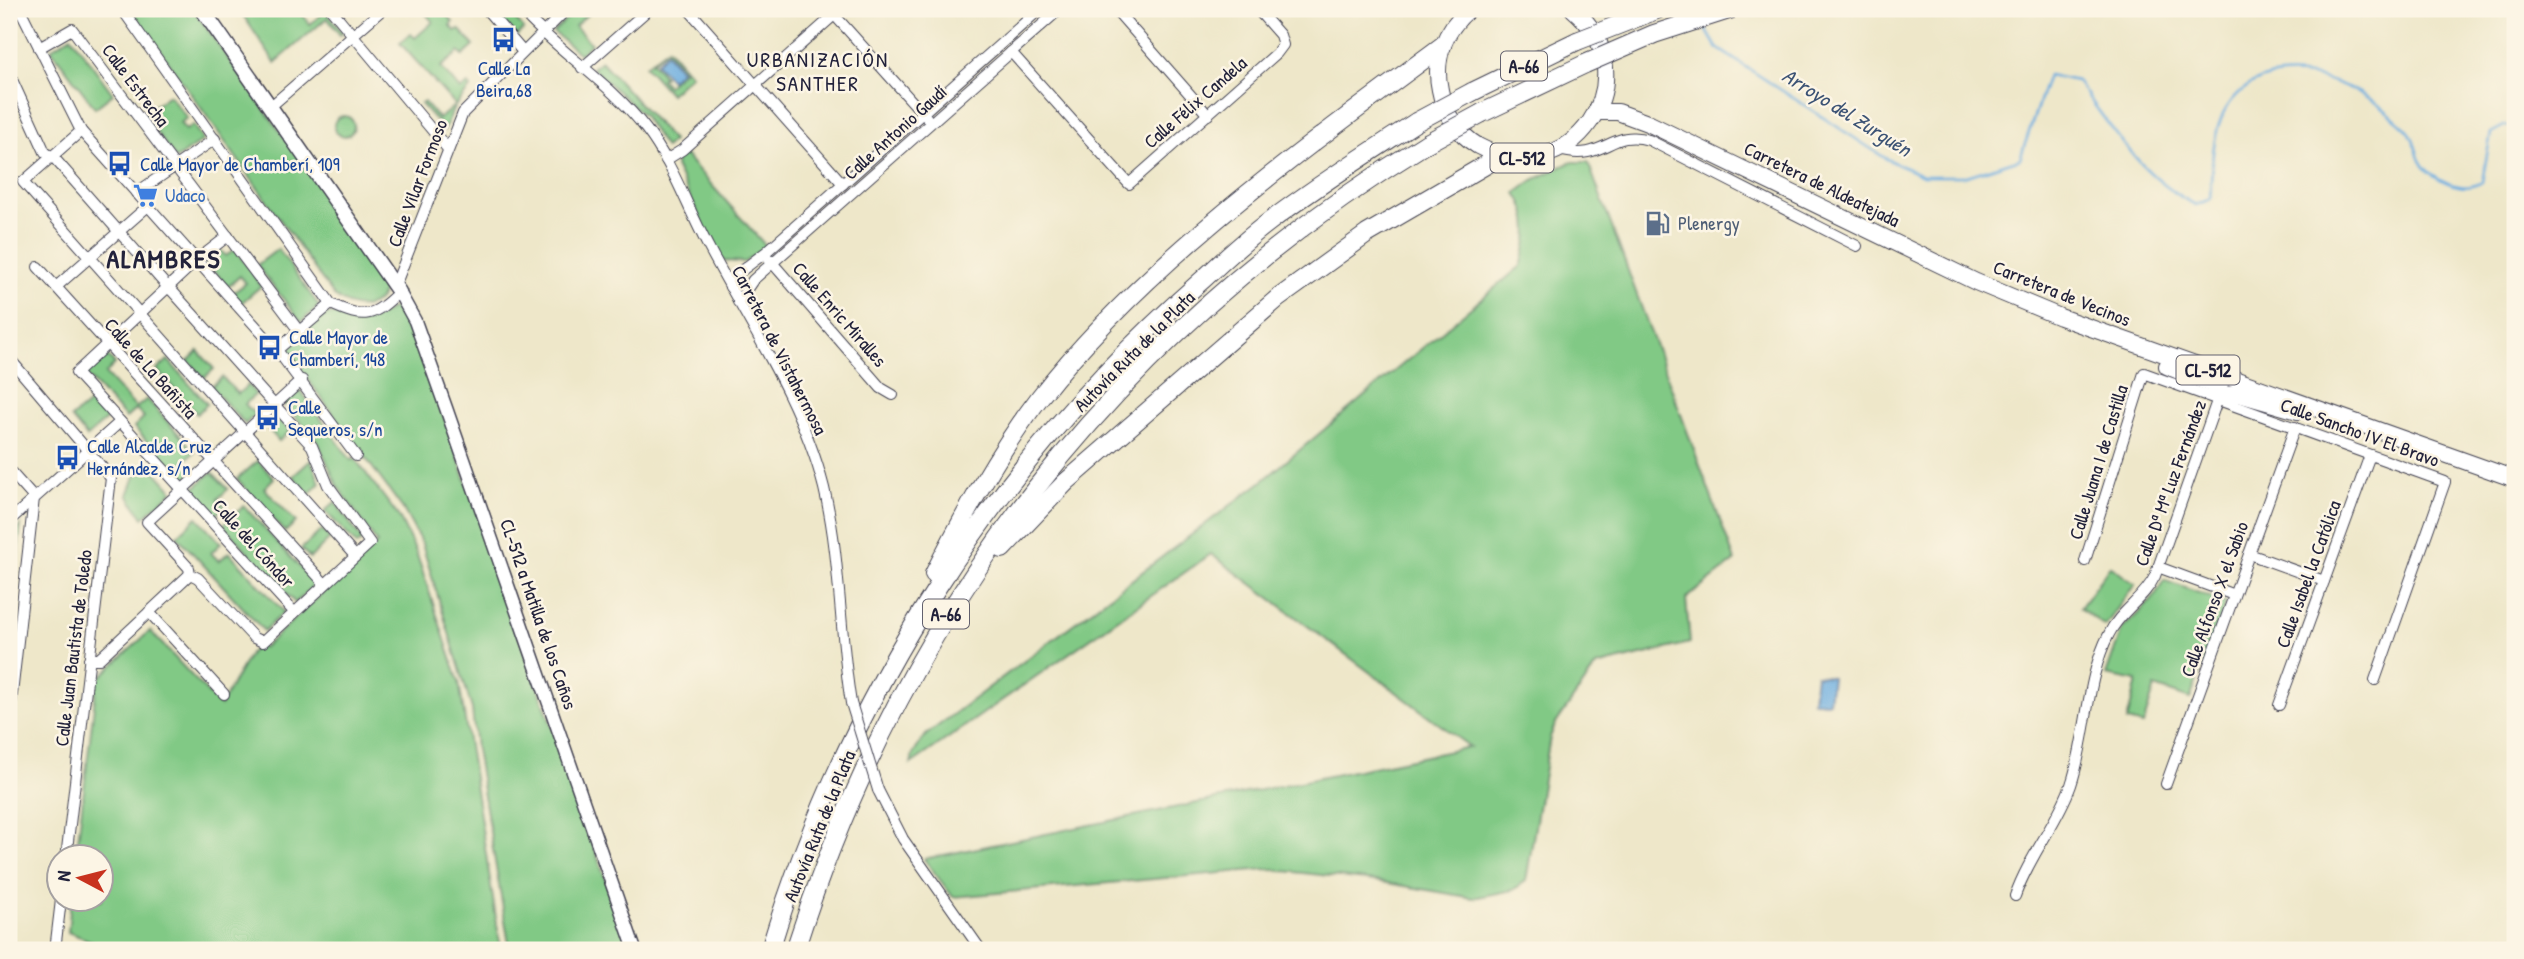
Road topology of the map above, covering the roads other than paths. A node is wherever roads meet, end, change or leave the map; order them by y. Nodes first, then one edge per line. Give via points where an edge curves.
1 (20, 9) edge
2 (122, 9) edge
3 (202, 9) edge
4 (331, 9) edge
5 (383, 9) edge
6 (486, 9) edge
7 (520, 9) edge
8 (567, 9) edge
9 (649, 9) edge
10 (688, 9) edge
11 (1040, 9) edge
12 (1060, 9) edge
13 (1115, 9) edge
14 (1257, 9) edge
15 (1448, 9) edge
16 (1469, 9) edge
17 (1573, 9) edge
18 (1658, 9) edge
19 (1732, 9) edge
20 (835, 11) edge
21 (1453, 25) junction
22 (541, 33) junction
23 (352, 36) junction
24 (1442, 46) junction
25 (39, 48) junction
26 (523, 52) junction
27 (1011, 52) junction
28 (582, 68) junction
29 (9, 73) edge
30 (756, 85) junction
31 (1604, 90) junction
32 (270, 107) junction
33 (1596, 112) junction
34 (923, 114) junction
35 (1208, 115) junction
36 (932, 123) junction
37 (1650, 124) junction
38 (81, 131) junction
39 (1577, 137) junction
40 (215, 139) junction
41 (447, 148) junction
42 (1558, 150) junction
43 (1591, 154) junction
44 (52, 156) junction
45 (1501, 156) junction
46 (666, 160) junction
47 (175, 166) junction
48 (843, 184) junction
49 (136, 193) junction
50 (148, 206) junction
51 (119, 232) junction
52 (228, 236) junction
53 (1857, 246) dead end
54 (766, 252) junction
55 (89, 258) junction
56 (197, 260) junction
57 (773, 263) junction
58 (748, 265) junction
59 (38, 267) dead end
60 (720, 269) junction
61 (753, 280) junction
62 (1976, 282) junction
63 (56, 287) junction
64 (169, 287) junction
65 (730, 287) junction
66 (397, 289) junction
67 (738, 302) junction
68 (331, 304) junction
69 (387, 304) junction
70 (408, 308) junction
71 (138, 315) junction
72 (299, 331) junction
73 (107, 345) junction
74 (2142, 348) junction
75 (277, 350) junction
76 (9, 358) edge
77 (2144, 373) joint
78 (302, 380) junction
79 (2221, 393) junction
80 (893, 395) dead end
81 (275, 405) junction
82 (2302, 415) junction
83 (120, 422) junction
84 (245, 433) junction
85 (89, 449) junction
86 (2370, 455) junction
87 (356, 456) dead end
88 (213, 462) junction
89 (9, 470) edge
90 (2515, 479) edge
91 (182, 489) junction
92 (34, 498) junction
93 (9, 521) edge
94 (2249, 554) junction
95 (355, 556) junction
96 (2085, 561) dead end
97 (2158, 567) junction
98 (190, 574) junction
99 (2324, 581) junction
100 (325, 584) junction
101 (2234, 595) junction
102 (149, 612) junction
103 (294, 612) junction
104 (89, 659) junction
105 (2375, 680) dead end
106 (224, 694) dead end
107 (10, 705) edge
108 (2279, 705) dead end
109 (9, 721) edge
110 (847, 748) junction
111 (2166, 784) dead end
112 (844, 812) junction
113 (68, 844) edge
114 (2015, 896) dead end
115 (59, 914) edge
116 (55, 950) edge
117 (635, 950) edge
118 (770, 950) edge
119 (795, 950) edge
120 (981, 950) edge

1 - 25 street
2 - 40 street
3 - 32 main road
4 - 23 street
5 - 23 street
6 - 26 street
7 - 22 street, Carretera de Vistahermosa
8 - 22 street, Calle Vilar Formoso
9 - 28 street
10 - 30 street
11 - 34 street, Calle Antonio Gaudí
12 - 27 street, Calle Antonio Gaudí
13 - 35 street
14 - 35 street, Calle Félix Candela via 1283,45
15 - 21 main road
16 - 21 main road, CL-512
17 - 31 main road, CL-512 via 1591,26 1602,49
18 - 110 highway, Autovía Ruta de la Plata / A-66, bridge via 1577,41 1416,122 1267,223 1160,317 1070,410 969,537 897,653
19 - 112 highway, Autovía Ruta de la Plata / A-66, bridge via 1654,34 1585,64 1427,143 1282,242 1181,330 1089,424 964,587 896,701
20 - 30 street
20 - 34 street
21 - 24 main road, CL-512
22 - 26 street, Calle Vilar Formoso
22 - 28 street, Carretera de Vistahermosa
23 - 32 street
23 - 41 street
24 - 45 main road, CL-512 via 1438,86 1449,117 1474,143
24 - 110 highway via 1256,188 1132,298 1068,363 1018,426 978,491 875,682
25 - 38 street
25 - 47 street, Calle Estrecha via 71,28
26 - 41 street, Calle Vilar Formoso via 471,102
27 - 35 street, Calle Félix Candela via 1129,184
27 - 36 street, Calle Antonio Gaudí
28 - 46 street, Carretera de Vistahermosa via 638,118
29 - 44 street via 45,152
30 - 46 street
30 - 48 street
31 - 33 main road, CL-512
31 - 37 main road, Carretera de Aldeatejada / CL-512
32 - 66 main road
33 - 37 main road, Carretera de Aldeatejada / CL-512 via 1618,113
33 - 39 main road, CL-512
34 - 36 street
34 - 48 street, Calle Antonio Gaudí
36 - 57 street, Calle Antonio Gaudí
37 - 62 main road, Carretera de Aldeatejada / CL-512
38 - 44 street
38 - 49 street
39 - 42 main road, CL-512
39 - 43 street
40 - 47 street
40 - 68 street
41 - 66 street, Calle Vilar Formoso
42 - 43 street
42 - 45 main road, CL-512 via 1525,158
43 - 53 street via 1625,136 1649,140
44 - 51 street
44 - 55 street via 23,182
45 - 112 highway via 1320,265 1066,482 975,583 918,674
46 - 60 street, Carretera de Vistahermosa
47 - 49 street
47 - 52 street, Calle Estrecha
48 - 54 street, Calle Antonio Gaudí
49 - 50 street
50 - 51 street
50 - 56 street
51 - 55 street
51 - 64 street
52 - 56 street
52 - 72 street, Calle Estrecha
54 - 57 street, Calle Enric Miralles
54 - 58 street, Calle Antonio Gaudí
55 - 63 street
55 - 71 street
56 - 64 street
56 - 75 street
57 - 61 street, Calle Antonio Gaudí
57 - 80 street, Calle Enric Miralles via 881,388
58 - 60 street, Calle Antonio Gaudí
58 - 65 street, Calle Antonio Gaudí
59 - 63 street, Calle de La Bañista
60 - 65 street, Carretera de Vistahermosa
61 - 65 street, Calle Antonio Gaudí
61 - 67 street, Calle Antonio Gaudí
62 - 74 main road, Carretera de Vecinos / CL-512
62 - 79 main road, Carretera de Vecinos / CL-512 via 2017,308 2166,365
63 - 73 street, Calle de La Bañista
64 - 71 street
64 - 81 street
65 - 67 street, Carretera de Vistahermosa
66 - 69 street
66 - 70 street, CL-512 a Matilla de los Caños
67 - 120 street, Carretera de Vistahermosa, bridge via 793,403 824,489 851,703 878,790 903,839
68 - 69 street via 365,315 377,313
68 - 72 street
69 - 70 street
70 - 117 street, CL-512 a Matilla de los Caños
71 - 73 street
71 - 84 street
72 - 75 street
73 - 83 street, Calle del Cóndor via 76,373
73 - 88 street, Calle de La Bañista
74 - 79 main road via 2218,377
74 - 82 main road, Carretera de Vecinos / CL-512
75 - 78 street
76 - 85 street, Calle Juan Bautista de Toledo
77 - 79 street, Calle Sancho IV El Bravo
77 - 96 street, Calle Juana I de Castilla
78 - 81 street
78 - 87 street
79 - 82 street, Calle Sancho IV El Bravo
79 - 82 main road via 2234,384 2289,402
79 - 97 street, Calle Dª Mª Luz Fernández
81 - 84 street
81 - 95 street via 312,446 328,485 370,543
82 - 86 street, Calle Sancho IV El Bravo
82 - 90 main road, Carretera de Vecinos / CL-512 via 2442,453
82 - 94 street, Calle Alfonso X el Sabio
83 - 85 street
83 - 91 street, Calle del Cóndor
84 - 88 street
84 - 95 street
85 - 92 street
85 - 104 street, Calle Juan Bautista de Toledo via 111,478
86 - 99 street, Calle Isabel la Católica
86 - 105 street, Calle Sancho IV El Bravo via 2445,482
88 - 91 street
88 - 100 street, Calle de La Bañista
89 - 92 street
91 - 98 street via 147,522
91 - 103 street, Calle del Cóndor
92 - 93 street
92 - 107 street
94 - 99 street
94 - 101 street, Calle Alfonso X el Sabio
95 - 100 street
97 - 101 street
97 - 114 street, Calle Dª Mª Luz Fernández via 2143,595 2107,636 2070,788 2025,867
98 - 102 street
98 - 103 street via 263,642
99 - 108 street, Calle Isabel la Católica
100 - 103 street
101 - 111 street, Calle Alfonso X el Sabio
102 - 104 street via 99,659
102 - 106 street
104 - 113 street, Calle Juan Bautista de Toledo
107 - 109 street
110 - 118 highway, Autovía Ruta de la Plata / A-66 via 802,854
112 - 119 highway, Autovía Ruta de la Plata / A-66
115 - 116 street

